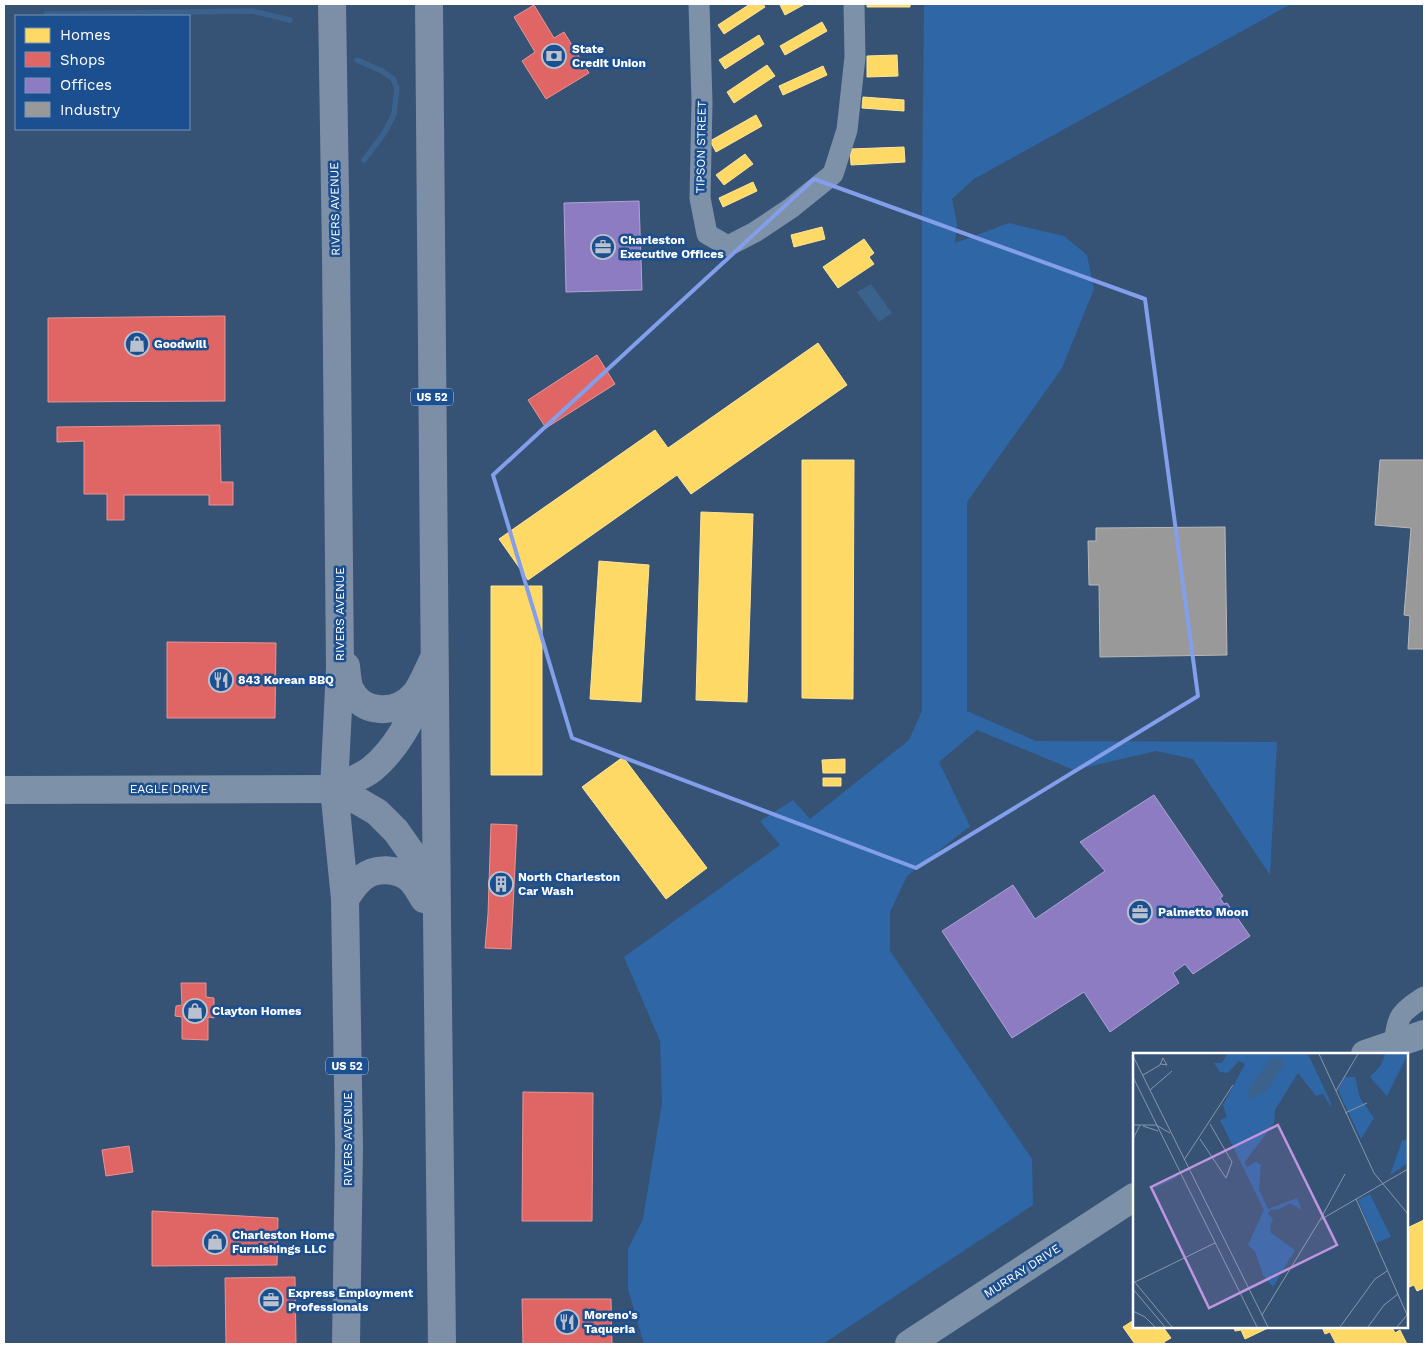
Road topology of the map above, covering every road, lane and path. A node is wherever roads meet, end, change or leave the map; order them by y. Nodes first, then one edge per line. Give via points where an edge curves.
1 (332, 4) edge
2 (428, 4) edge
3 (699, 4) edge
4 (854, 4) edge
5 (340, 632) junction
6 (434, 657) junction
7 (334, 789) junction
8 (4, 790) edge
9 (344, 900) junction
10 (436, 919) junction
11 (1424, 997) edge
12 (1424, 1034) edge
13 (1394, 1044) junction
14 (1368, 1053) edge
15 (1133, 1198) edge
16 (346, 1344) edge
17 (442, 1344) edge
18 (909, 1344) edge

1 - 5 main road, RIVERS AVENUE / US 52
2 - 6 main road, US 52
3 - 4 street, TIPSON STREET via 700,198 707,234 728,246 791,208 832,174 847,130 855,57
5 - 6 main road via 350,688 360,702 372,708 386,710 399,707 415,694
5 - 7 main road, RIVERS AVENUE / US 52
6 - 7 main road via 416,708 389,752 371,770
6 - 10 main road, US 52
7 - 8 street, EAGLE DRIVE
7 - 9 main road, RIVERS AVENUE / US 52
7 - 10 main road via 377,812 396,831 413,855
9 - 10 main road via 362,878 383,869 410,879
9 - 16 main road, RIVERS AVENUE / US 52 via 349,1143
10 - 17 main road, US 52
11 - 13 street via 1409,1006 1396,1024
12 - 13 street
13 - 14 street
15 - 18 street, MURRAY DRIVE

